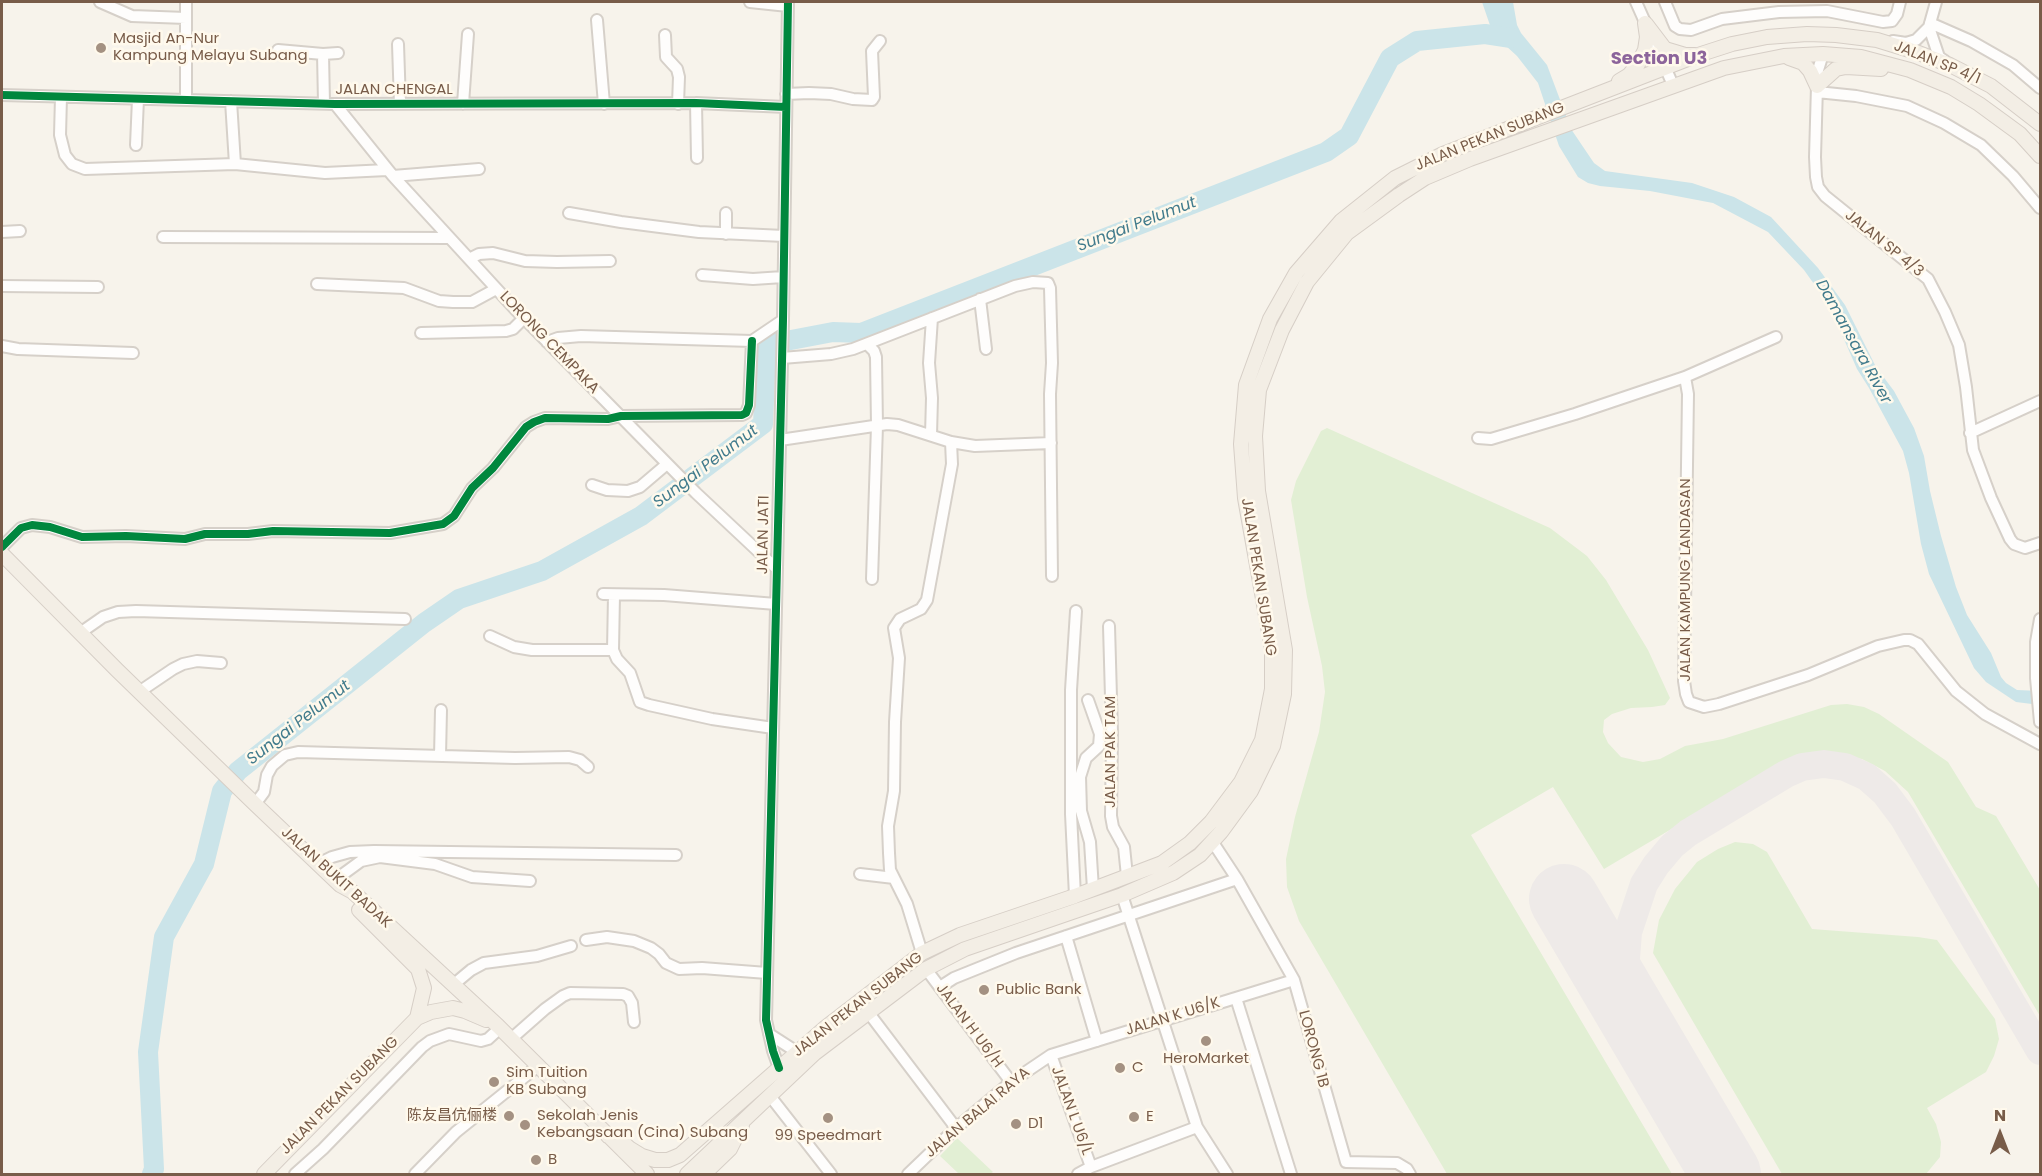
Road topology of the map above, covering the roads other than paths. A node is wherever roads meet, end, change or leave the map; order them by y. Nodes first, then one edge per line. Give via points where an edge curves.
1 (100, 2) edge
2 (186, 2) edge
3 (750, 2) edge
4 (1636, 2) edge
5 (1665, 2) edge
6 (1900, 2) edge
7 (1936, 2) edge
8 (788, 4) edge
9 (1776, 7) edge
10 (186, 18) junction
11 (597, 20) dead end
12 (1645, 23) junction
13 (1930, 25) junction
14 (468, 34) dead end
15 (665, 35) dead end
16 (1870, 39) junction
17 (880, 41) dead end
18 (398, 44) dead end
19 (278, 50) dead end
20 (338, 53) dead end
21 (323, 54) junction
22 (1823, 54) junction
23 (1698, 55) junction
24 (1784, 56) junction
25 (1950, 65) junction
26 (1666, 68) junction
27 (1910, 70) junction
28 (1672, 86) junction
29 (2040, 88) edge
30 (1817, 89) junction
31 (786, 94) junction
32 (2, 95) edge
33 (61, 97) junction
34 (1585, 98) junction
35 (138, 99) junction
36 (186, 100) junction
37 (231, 101) junction
38 (329, 104) junction
39 (400, 104) junction
40 (463, 104) junction
41 (604, 104) junction
42 (678, 104) junction
43 (696, 104) junction
44 (786, 107) junction
45 (1588, 116) joint
46 (2040, 124) edge
47 (136, 144) dead end
48 (2040, 156) edge
49 (697, 158) dead end
50 (235, 164) junction
51 (478, 169) dead end
52 (390, 173) junction
53 (2040, 208) edge
54 (569, 213) dead end
55 (726, 213) dead end
56 (20, 231) dead end
57 (2, 232) edge
58 (726, 234) junction
59 (784, 236) junction
60 (163, 237) dead end
61 (449, 238) junction
62 (469, 259) junction
63 (610, 261) dead end
64 (702, 275) dead end
65 (783, 277) junction
66 (317, 284) dead end
67 (2, 286) edge
68 (98, 287) dead end
69 (496, 289) junction
70 (980, 299) junction
71 (524, 318) junction
72 (932, 318) junction
73 (783, 320) junction
74 (421, 333) dead end
75 (1776, 337) dead end
76 (752, 341) junction
77 (547, 342) junction
78 (867, 344) junction
79 (2, 346) edge
80 (986, 349) dead end
81 (133, 352) dead end
82 (782, 356) junction
83 (1685, 378) junction
84 (2040, 401) edge
85 (621, 416) junction
86 (877, 426) junction
87 (1970, 433) junction
88 (931, 435) junction
89 (1478, 438) dead end
90 (780, 440) junction
91 (951, 442) junction
92 (1051, 443) junction
93 (667, 464) junction
94 (591, 484) dead end
95 (2040, 543) edge
96 (2, 547) edge
97 (2, 554) edge
98 (777, 569) junction
99 (1052, 576) dead end
100 (872, 579) dead end
101 (776, 604) junction
102 (1076, 612) dead end
103 (2040, 618) edge
104 (405, 619) dead end
105 (1109, 626) dead end
106 (80, 633) junction
107 (490, 636) dead end
108 (613, 650) junction
109 (221, 663) dead end
110 (139, 692) junction
111 (1088, 700) dead end
112 (441, 710) dead end
113 (2040, 721) edge
114 (773, 728) junction
115 (2040, 744) edge
116 (440, 756) junction
117 (588, 767) dead end
118 (255, 804) junction
119 (1212, 841) junction
120 (676, 855) dead end
121 (318, 864) junction
122 (860, 874) dead end
123 (1127, 876) junction
124 (894, 878) junction
125 (1237, 879) junction
126 (530, 881) dead end
127 (337, 883) junction
128 (1093, 889) junction
129 (1122, 895) junction
130 (1075, 896) junction
131 (1129, 915) junction
132 (1066, 936) junction
133 (586, 940) dead end
134 (571, 946) dead end
135 (922, 953) junction
136 (926, 969) junction
137 (767, 973) junction
138 (1294, 980) junction
139 (453, 985) junction
140 (940, 987) junction
141 (1236, 998) junction
142 (868, 1012) junction
143 (417, 1018) junction
144 (1164, 1020) junction
145 (634, 1022) dead end
146 (499, 1027) junction
147 (769, 1035) junction
148 (511, 1039) junction
149 (1098, 1041) junction
150 (797, 1052) junction
151 (1051, 1055) junction
152 (538, 1066) junction
153 (779, 1068) junction
154 (1011, 1082) junction
155 (770, 1096) junction
156 (746, 1117) junction
157 (956, 1128) junction
158 (1197, 1128) junction
159 (608, 1137) junction
160 (1091, 1167) junction
161 (643, 1172) edge
162 (264, 1174) edge
163 (295, 1174) edge
164 (415, 1174) edge
165 (687, 1174) edge
166 (704, 1174) edge
167 (831, 1174) edge
168 (908, 1174) edge
169 (1078, 1174) edge
170 (1227, 1174) edge
171 (1291, 1174) edge
172 (1410, 1174) edge

1 - 10 street via 132,16
2 - 10 street
3 - 8 street
4 - 12 street
5 - 9 street via 1675,26 1685,30
6 - 9 street via 1892,21 1883,22
7 - 13 street
8 - 31 street, JALAN JATI
10 - 36 street
11 - 41 street
12 - 23 main road via 1665,49
12 - 26 street
12 - 34 main road via 1645,50 1638,64 1629,75
13 - 16 street via 1916,40
13 - 25 street via 1939,57
13 - 29 street via 1971,41 2013,65
14 - 40 street
15 - 42 street via 666,57 679,77
16 - 22 main road via 1838,44
16 - 23 main road, JALAN SP 4/1 via 1807,34 1767,37
16 - 25 main road, JALAN SP 4/1
17 - 31 street via 872,51 872,100 831,94
18 - 39 street
19 - 21 street
20 - 21 street
21 - 38 street
22 - 24 main road, JALAN SP 4/1
22 - 27 main road, JALAN SP 4/1 via 1861,57
22 - 30 street, JALAN SP 4/3
23 - 26 main road, JALAN SP 4/1
24 - 28 main road, JALAN SP 4/1 via 1724,68
24 - 30 main road via 1803,63
25 - 46 main road, JALAN SP 4/1 via 1991,86
26 - 28 street
26 - 34 main road, JALAN SP 4/1
27 - 30 main road via 1836,69
27 - 48 main road, JALAN SP 4/1 via 1979,104 2020,134
28 - 45 main road, JALAN SP 4/1
30 - 53 street via 1907,106 1944,123 1981,145
30 - 87 street, JALAN SP 4/3 via 1818,188 1928,279 1959,345
31 - 44 street, JALAN JATI
32 - 33 street, JALAN CHENGAL
33 - 35 street, JALAN CHENGAL
33 - 50 street via 60,135 65,155 72,164 85,169
34 - 123 main road, JALAN PEKAN SUBANG via 1443,154 1395,178 1341,221 1296,273 1270,319 1246,385 1241,444 1245,498 1272,650 1272,689 1262,740 1241,782 1211,822 1162,863
35 - 36 street, JALAN CHENGAL
35 - 47 street
36 - 37 street, JALAN CHENGAL
37 - 38 street, JALAN CHENGAL
37 - 50 street
38 - 39 street, JALAN CHENGAL
38 - 52 street, LORONG CEMPAKA
39 - 40 street, JALAN CHENGAL
40 - 41 street, JALAN CHENGAL
41 - 42 street, JALAN CHENGAL
42 - 43 street, JALAN CHENGAL
43 - 44 street, JALAN CHENGAL
43 - 49 street
44 - 59 street, JALAN JATI
45 - 119 main road, JALAN PEKAN SUBANG via 1470,159 1425,178 1399,195 1347,233 1307,282 1281,330 1259,390 1255,436 1258,491 1285,650 1284,694 1273,746 1251,791
50 - 52 street via 325,173
51 - 52 street
52 - 61 street, LORONG CEMPAKA
54 - 58 street
55 - 58 street
56 - 57 street
58 - 59 street
59 - 65 street, JALAN JATI
60 - 61 street
61 - 62 street, LORONG CEMPAKA
62 - 63 street via 493,254 525,261
62 - 69 street, LORONG CEMPAKA
64 - 65 street
65 - 73 street, JALAN JATI
66 - 69 street via 404,288 453,303 472,302
67 - 68 street
69 - 71 street, LORONG CEMPAKA
70 - 72 street
70 - 80 street
70 - 92 street via 1033,282 1049,285
71 - 74 street via 506,331
71 - 77 street, LORONG CEMPAKA
72 - 78 street
72 - 88 street
73 - 76 street
73 - 82 street, JALAN JATI
75 - 83 street
76 - 77 street via 581,336
76 - 85 street via 746,413
77 - 85 street, LORONG CEMPAKA
78 - 82 street via 831,354
78 - 86 street via 876,357
79 - 81 street
82 - 90 street, JALAN JATI
83 - 89 street via 1491,439
83 - 115 street, JALAN KAMPUNG LANDASAN via 1688,394 1684,681 1689,702 1704,707 1719,704 1808,675 1878,646 1910,640 1918,644 1956,691 1985,714
84 - 87 street
85 - 93 street, LORONG CEMPAKA
85 - 96 street via 544,418 534,422 443,524 390,533 273,531 205,534 185,539 82,537 32,525 21,528
86 - 88 street via 898,425
86 - 90 street
86 - 100 street
87 - 95 street, JALAN SP 4/3 via 1973,450 2010,539 2025,548
88 - 91 street
90 - 98 street, JALAN JATI
91 - 92 street via 975,446
91 - 124 street via 952,464 927,600 894,628 899,658 894,791 888,826 890,870
92 - 99 street
93 - 94 street via 640,487 628,491
93 - 98 street, LORONG CEMPAKA
97 - 106 main road, JALAN BUKIT BADAK
98 - 101 street, JALAN JATI
101 - 108 street via 609,594
101 - 114 street, JALAN JATI
102 - 130 street via 1071,690
103 - 113 street via 2036,642
104 - 106 street via 136,611 103,617
105 - 123 street, JALAN PAK TAM via 1111,816 1124,847
106 - 110 main road, JALAN BUKIT BADAK
107 - 108 street via 532,650
108 - 114 street via 630,673 644,704
109 - 110 street via 183,664
110 - 118 main road, JALAN BUKIT BADAK
111 - 128 street via 1100,734 1098,746 1086,758 1080,777
112 - 116 street
114 - 137 street, JALAN JATI
116 - 117 street via 569,757
116 - 118 street via 298,752 285,755 272,766 264,792
118 - 121 main road, JALAN BUKIT BADAK
119 - 125 street, LORONG 1B
119 - 129 main road, JALAN PEKAN SUBANG via 1200,855 1173,873
120 - 121 street via 374,850 350,852
121 - 127 main road, JALAN BUKIT BADAK
122 - 124 street
123 - 128 main road, JALAN PEKAN SUBANG
124 - 135 street via 907,904
125 - 131 street
125 - 138 street, LORONG 1B
126 - 127 street via 472,877 435,864 380,857 361,861
127 - 139 main road, JALAN BUKIT BADAK via 353,892
127 - 143 main road via 345,896 418,969 424,988
128 - 130 main road, JALAN PEKAN SUBANG
129 - 131 street
129 - 136 main road, JALAN PEKAN SUBANG via 965,949
130 - 135 main road, JALAN PEKAN SUBANG via 960,934
131 - 132 street
131 - 144 street
132 - 140 street via 954,978
132 - 149 street
133 - 137 street via 607,937 634,941 651,948 668,965 679,969
134 - 139 street via 537,956 484,963
135 - 150 main road, JALAN PEKAN SUBANG
136 - 140 street, JALAN H U6/H
136 - 142 main road, JALAN PEKAN SUBANG
137 - 147 street, JALAN JATI
138 - 141 street, JALAN K U6/K
138 - 172 street, LORONG 1B via 1346,1162 1397,1163
139 - 146 main road, JALAN BUKIT BADAK
140 - 154 street, JALAN H U6/H
141 - 144 street, JALAN K U6/K
141 - 171 street
142 - 155 main road, JALAN PEKAN SUBANG via 815,1053
142 - 157 street
143 - 146 main road, JALAN PEKAN SUBANG via 453,1008
143 - 162 main road, JALAN PEKAN SUBANG
144 - 149 street, JALAN K U6/K
144 - 158 street
145 - 148 street via 628,996 570,993
146 - 148 main road, JALAN BUKIT BADAK
146 - 163 street via 481,1041 449,1034 430,1041
147 - 150 street
147 - 153 street, JALAN JATI
148 - 152 main road, JALAN BUKIT BADAK
149 - 151 street, JALAN K U6/K
150 - 153 main road, JALAN PEKAN SUBANG
151 - 154 street, JALAN BALAI RAYA
151 - 160 street, JALAN L U6/L
152 - 159 main road, JALAN BUKIT BADAK
152 - 164 street via 456,1132
153 - 159 main road, JALAN PEKAN SUBANG via 692,1146 668,1160 642,1156 618,1138
154 - 157 street, JALAN BALAI RAYA
155 - 156 main road, JALAN PEKAN SUBANG
155 - 167 street
156 - 165 main road, JALAN PEKAN SUBANG
156 - 166 main road via 730,1149
157 - 168 street, JALAN BALAI RAYA
158 - 160 street
158 - 170 street
159 - 161 main road, JALAN BUKIT BADAK
160 - 169 street

